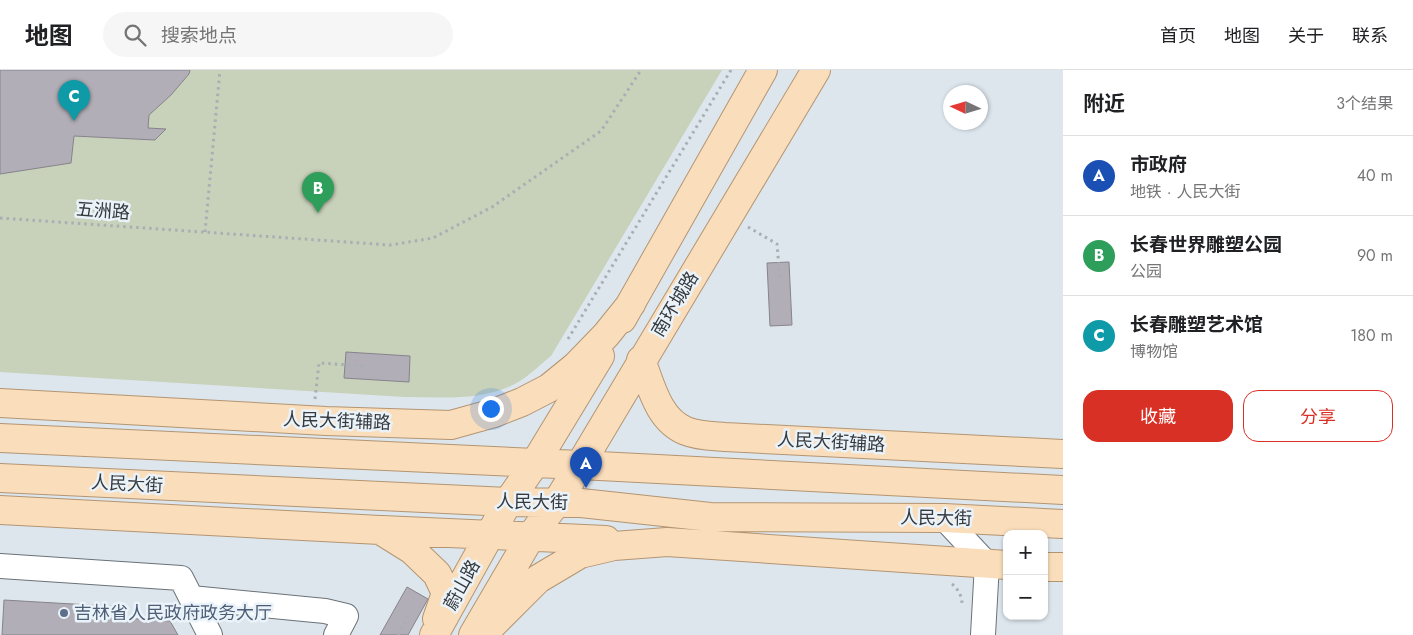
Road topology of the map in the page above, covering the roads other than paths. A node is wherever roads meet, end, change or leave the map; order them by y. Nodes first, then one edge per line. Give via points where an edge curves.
1 (763, 70) edge
2 (816, 70) edge
3 (631, 304) junction
4 (641, 360) junction
5 (0, 403) edge
6 (0, 438) edge
7 (1063, 454) edge
8 (535, 464) junction
9 (580, 464) junction
10 (0, 478) edge
11 (1063, 490) edge
12 (508, 502) junction
13 (557, 502) junction
14 (0, 510) edge
15 (944, 518) junction
16 (1063, 524) edge
17 (380, 530) junction
18 (490, 535) junction
19 (531, 536) junction
20 (667, 542) junction
21 (997, 565) edge
22 (0, 566) edge
23 (1048, 566) edge
24 (1063, 567) edge
25 (192, 598) junction
26 (210, 635) edge
27 (336, 635) edge
28 (433, 635) edge
29 (473, 635) edge
30 (481, 635) edge
31 (984, 635) edge

1 - 3 main road
2 - 4 main road, 南环城路
3 - 5 main road, 人民大街辅路 via 582,360 549,388 494,413 451,425
3 - 8 main road
4 - 7 main road, 人民大街辅路 via 657,402 673,424 699,434
4 - 9 main road, 南环城路
6 - 8 main road, 人民大街
8 - 9 main road, 人民大街
8 - 12 main road
9 - 11 main road, 人民大街
9 - 13 main road, 南环城路
10 - 12 main road, 人民大街
12 - 13 main road, 人民大街
12 - 18 main road
13 - 15 main road, 人民大街 via 710,517
13 - 19 main road, 南环城路
14 - 17 main road
15 - 16 main road, 人民大街
15 - 21 street
17 - 18 main road
17 - 28 main road via 412,550 437,574 446,593
18 - 19 main road
18 - 28 main road, 蔚山路
19 - 20 main road
19 - 29 main road, 蔚山路
20 - 21 main road
20 - 30 main road via 614,546 580,554 538,579
21 - 31 street
22 - 25 street via 181,578
23 - 24 main road
25 - 26 street
25 - 27 street via 325,610 346,616

